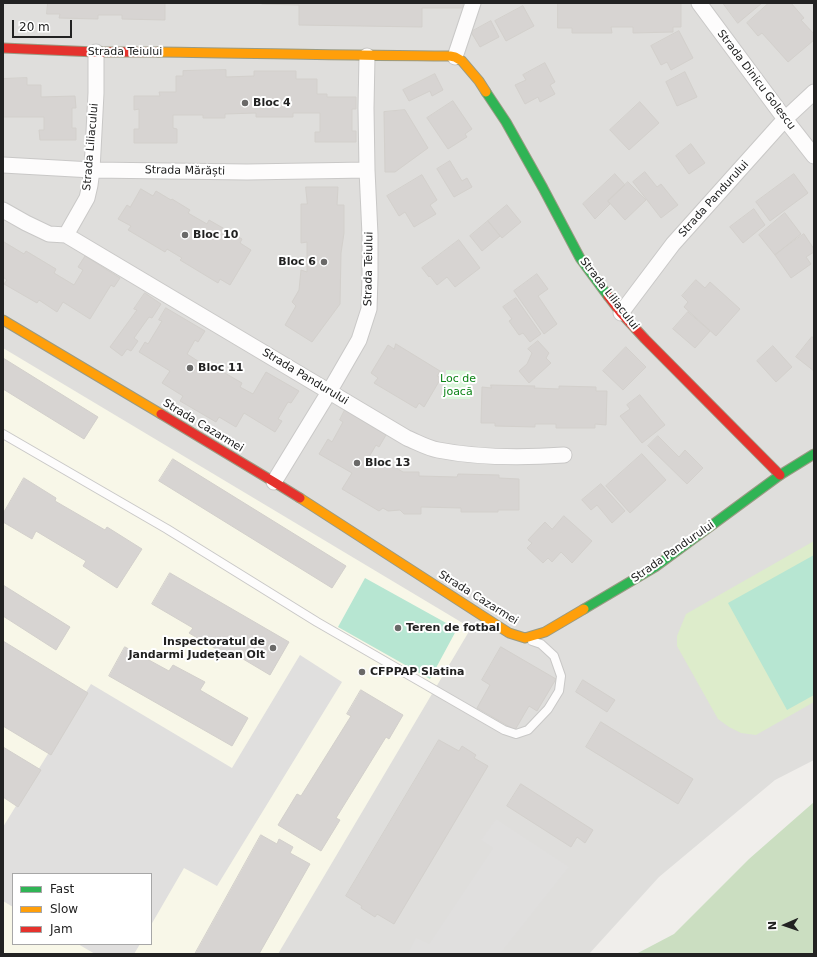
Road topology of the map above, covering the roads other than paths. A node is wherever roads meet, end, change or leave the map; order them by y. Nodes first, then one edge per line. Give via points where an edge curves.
1 (473, 3) edge
2 (699, 3) edge
3 (3, 48) edge
4 (96, 52) junction
5 (367, 56) junction
6 (455, 57) junction
7 (814, 92) edge
8 (785, 119) junction
9 (814, 156) edge
10 (3, 165) edge
11 (92, 170) junction
12 (367, 170) junction
13 (3, 210) edge
14 (66, 235) junction
15 (621, 313) junction
16 (3, 320) edge
17 (329, 392) junction
18 (3, 434) edge
19 (814, 454) edge
20 (564, 455) dead end
21 (780, 475) junction
22 (274, 482) junction
23 (525, 638) junction

1 - 6 street
2 - 8 street, Strada Dinicu Golescu
3 - 4 street, Strada Teiului
4 - 5 street, Strada Teiului
4 - 11 street, Strada Liliacului
5 - 6 street, Strada Teiului
5 - 12 street, Strada Teiului
6 - 15 street, Strada Liliacului via 462,61 479,81 506,122 580,258
7 - 8 street, Strada Pandurului
8 - 9 street, Strada Dinicu Golescu
8 - 15 street, Strada Pandurului via 673,244
10 - 11 street, Strada Mărăști
11 - 12 street, Strada Mărăști
11 - 14 street, Strada Liliacului via 87,198
12 - 17 street, Strada Teiului via 370,235 369,310 359,340
13 - 14 street via 49,234
14 - 17 street, Strada Pandurului
15 - 21 street, Strada Liliacului
16 - 22 street, Strada Cazarmei
17 - 20 street, Strada Pandurului via 407,438 436,450 494,456
17 - 22 street, Strada Teiului
18 - 23 lane, Strada Cazarmei via 167,529 324,626 504,730 516,734 528,730 548,709 559,691 561,676 554,656 541,644
19 - 21 street, Strada Pandurului
21 - 23 street, Strada Pandurului via 655,566 545,632
22 - 23 street, Strada Cazarmei via 508,633

